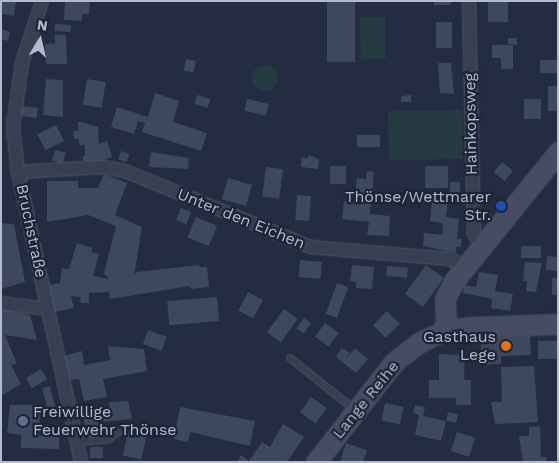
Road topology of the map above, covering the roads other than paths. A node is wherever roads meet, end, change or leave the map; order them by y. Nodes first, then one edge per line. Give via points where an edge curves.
1 (42, 1) edge
2 (469, 1) edge
3 (7, 125) edge
4 (558, 152) edge
5 (18, 172) junction
6 (482, 245) junction
7 (466, 266) junction
8 (1, 303) edge
9 (47, 309) junction
10 (558, 324) edge
11 (446, 330) junction
12 (290, 358) dead end
13 (356, 410) junction
14 (121, 429) dead end
15 (77, 442) junction
16 (81, 462) edge
17 (316, 462) edge

1 - 3 street, Bruchstraße
2 - 6 street, Hainkopsweg via 474,234
3 - 5 street, Bruchstraße
4 - 6 street
5 - 7 street, Unter den Eichen via 103,167 125,171 310,247 448,259
5 - 9 street, Bruchstraße
6 - 7 street
7 - 11 street via 445,299
8 - 9 street
9 - 15 street, Bruchstraße
10 - 11 street
11 - 13 street, Lange Reihe via 418,343 394,362
12 - 13 lane
13 - 17 street, Lange Reihe
14 - 15 lane via 110,440
15 - 16 street, Bruchstraße

